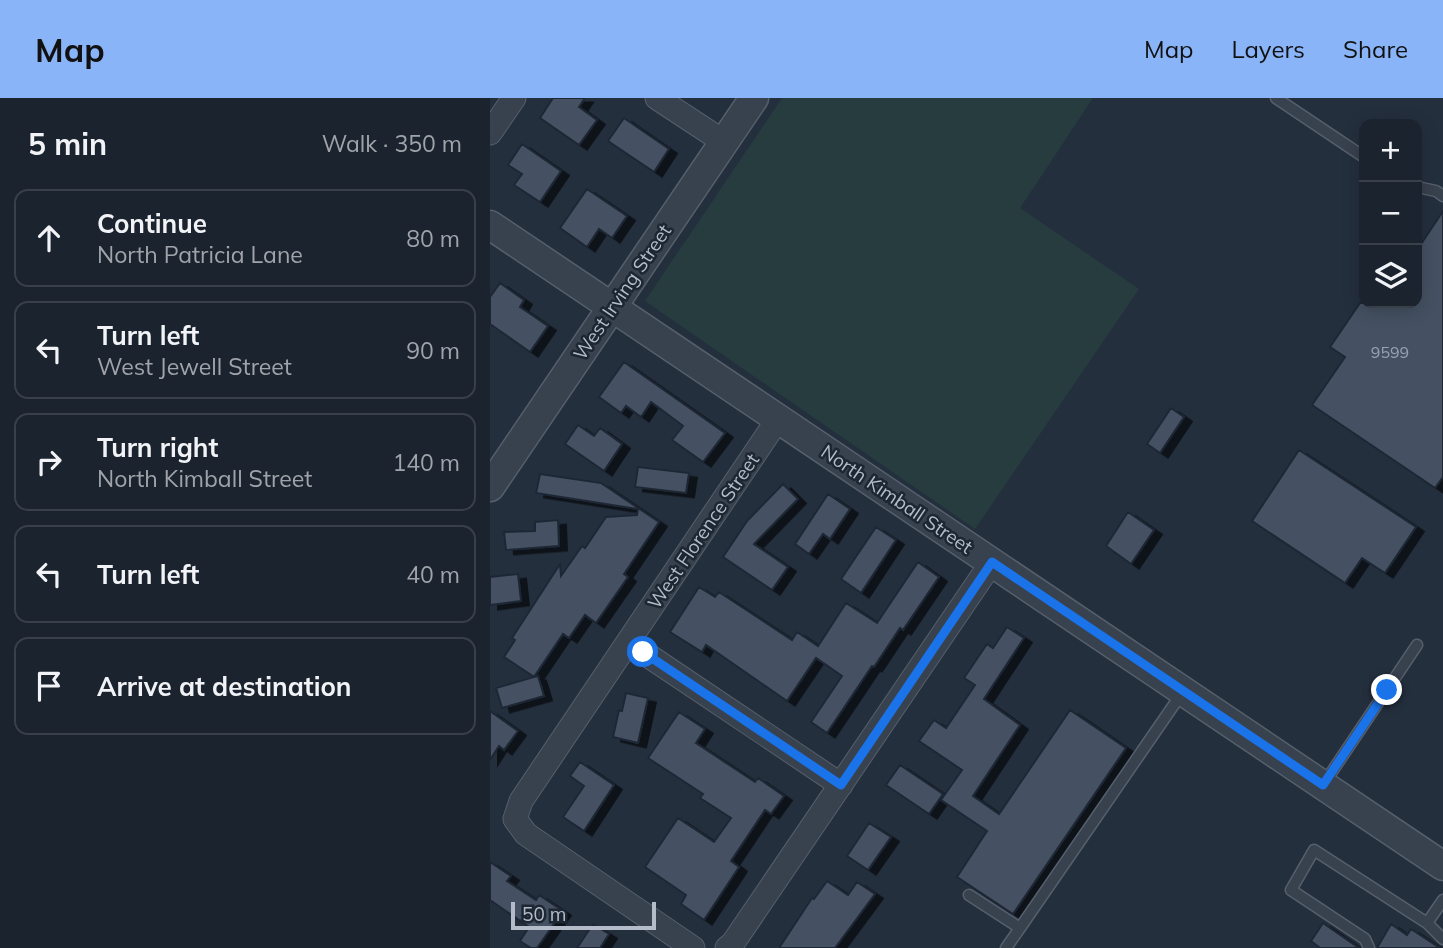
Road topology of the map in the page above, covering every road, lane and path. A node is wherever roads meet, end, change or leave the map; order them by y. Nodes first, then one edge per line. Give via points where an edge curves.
1 (513, 98) edge
2 (657, 98) edge
3 (754, 98) edge
4 (1276, 98) edge
5 (490, 132) edge
6 (724, 142) junction
7 (1359, 155) edge
8 (1422, 188) edge
9 (1443, 196) edge
10 (490, 225) edge
11 (612, 307) junction
12 (778, 419) junction
13 (491, 484) edge
14 (992, 562) junction
15 (628, 642) junction
16 (1418, 645) dead end
17 (1183, 691) junction
18 (841, 785) junction
19 (1323, 785) junction
20 (1443, 866) edge
21 (969, 895) dead end
22 (1443, 900) edge
23 (1427, 923) junction
24 (1020, 928) junction
25 (1443, 939) edge
26 (693, 948) edge
27 (727, 948) edge
28 (1006, 948) edge
29 (1369, 948) edge

1 - 5 street
2 - 6 street
3 - 6 street, West Irving Street
4 - 7 lane
6 - 11 street, West Irving Street
8 - 9 lane
10 - 11 street, North Kimball Street
11 - 12 street, North Kimball Street
11 - 13 street, West Irving Street
12 - 14 street, North Kimball Street
12 - 15 street, West Florence Street
14 - 17 street, North Kimball Street
14 - 18 street
15 - 18 street
15 - 26 street, West Florence Street via 521,800 515,818 526,834
16 - 19 lane
17 - 19 street, North Kimball Street
17 - 24 lane
18 - 27 street
19 - 20 street, North Kimball Street
21 - 24 lane
22 - 23 lane
23 - 25 lane
23 - 29 lane via 1314,849 1291,890 1365,939
24 - 28 lane

